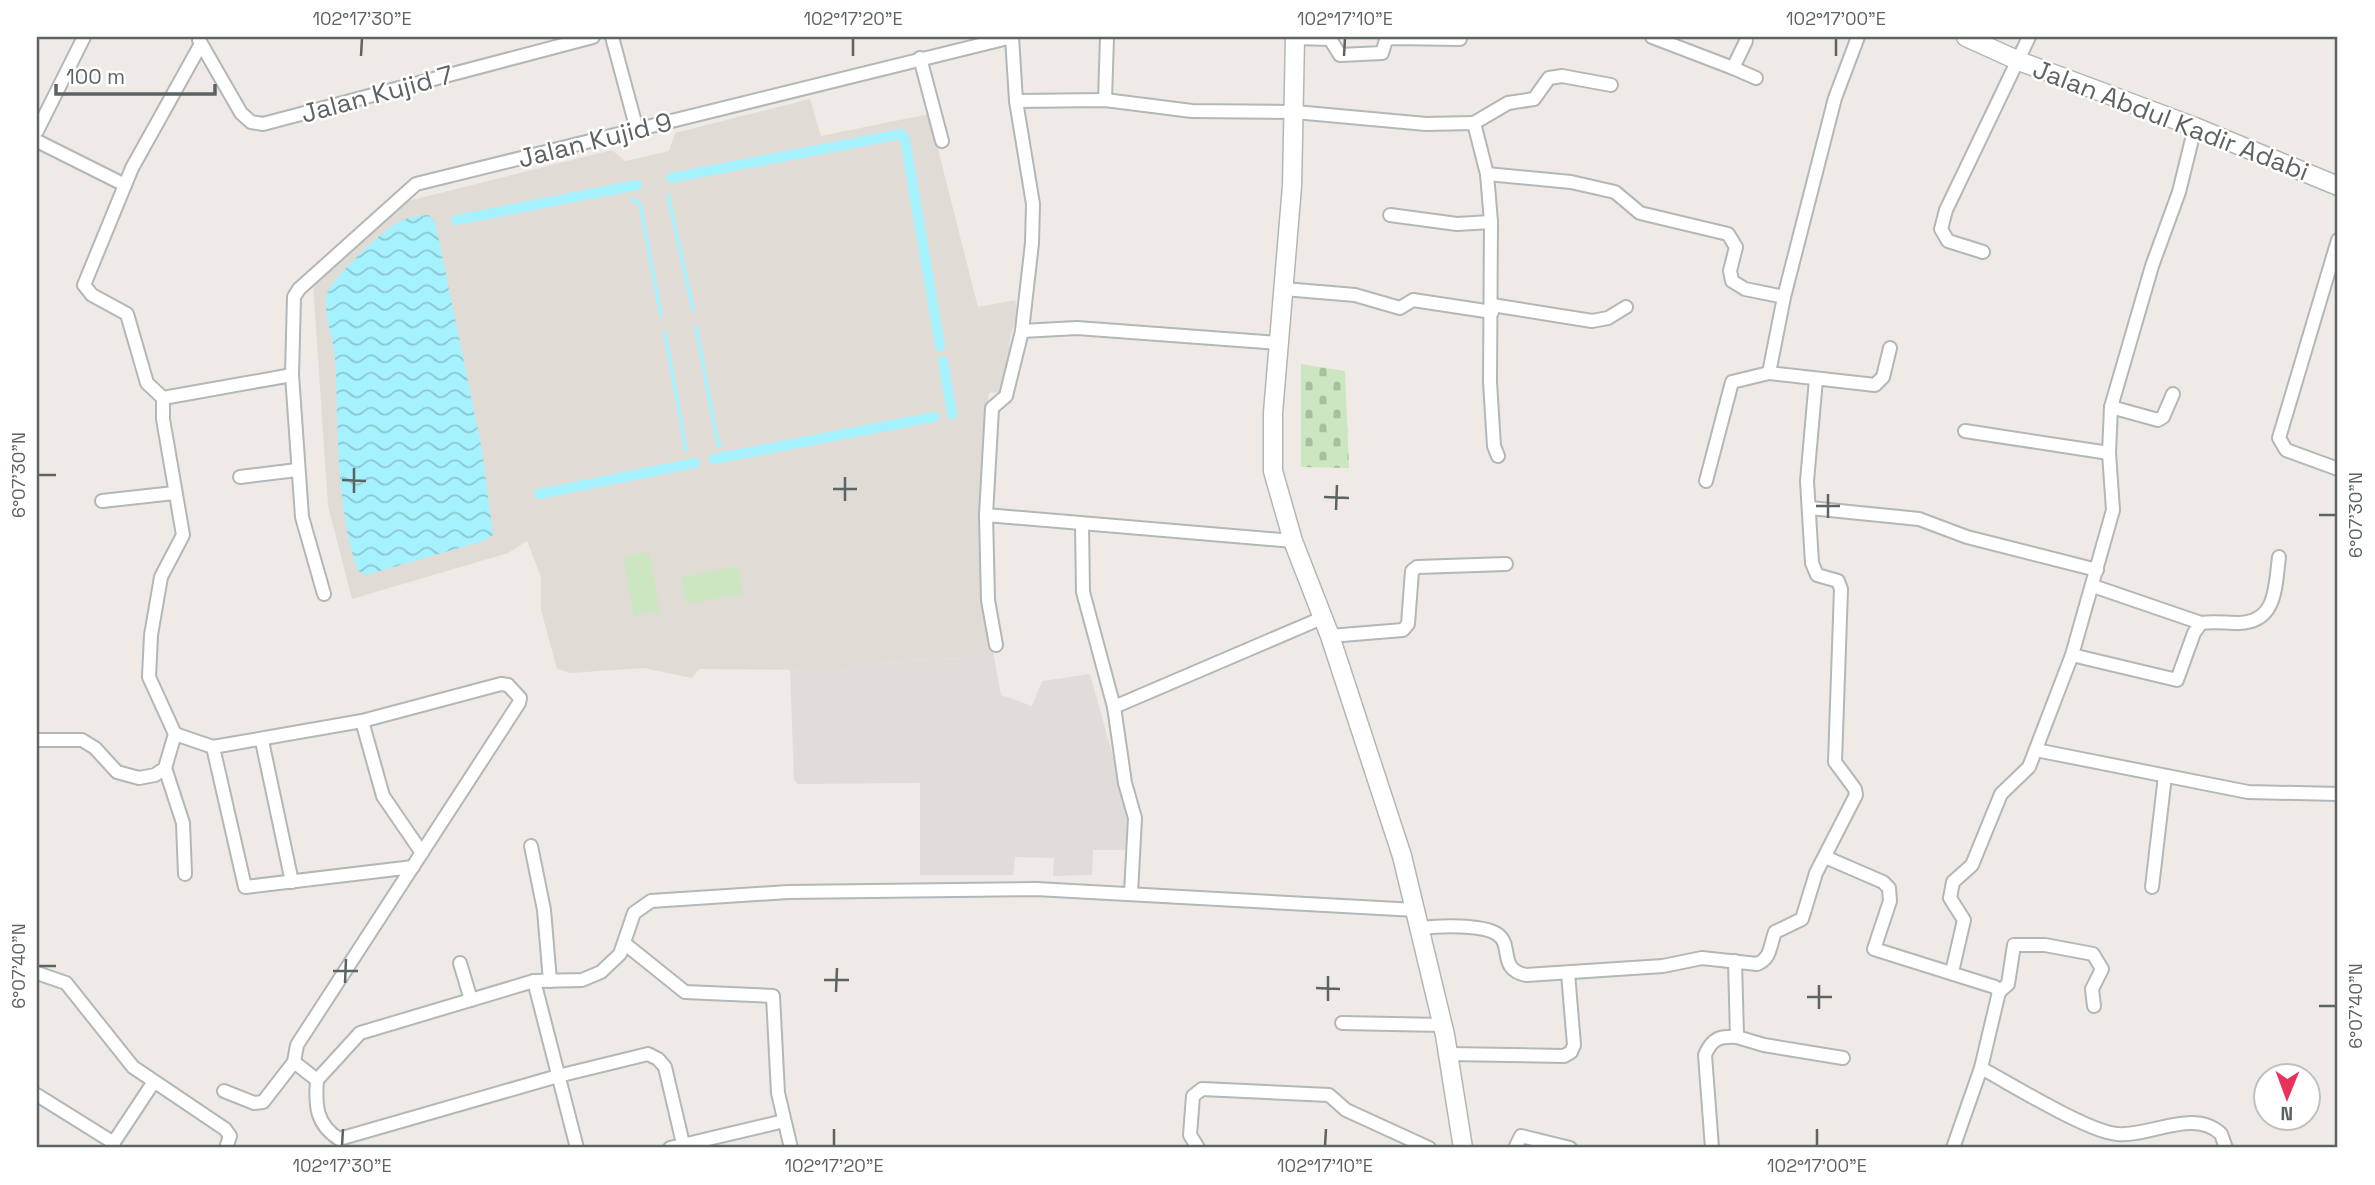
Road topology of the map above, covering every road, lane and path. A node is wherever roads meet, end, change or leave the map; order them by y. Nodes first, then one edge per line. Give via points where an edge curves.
1 (84, 37) edge
2 (593, 37) edge
3 (612, 37) edge
4 (1012, 37) edge
5 (1107, 37) edge
6 (1652, 37) edge
7 (1858, 37) edge
8 (1966, 37) edge
9 (2029, 37) edge
10 (1295, 38) edge
11 (1460, 38) dead end
12 (199, 40) edge
13 (1746, 41) dead end
14 (920, 58) junction
15 (2019, 61) junction
16 (1734, 68) junction
17 (1756, 78) dead end
18 (1611, 85) dead end
19 (1105, 100) junction
20 (1016, 101) junction
21 (1295, 112) junction
22 (1474, 123) junction
23 (2194, 127) junction
24 (637, 130) junction
25 (37, 131) edge
26 (37, 141) edge
27 (942, 141) dead end
28 (1488, 174) junction
29 (125, 185) junction
30 (2338, 186) edge
31 (1390, 215) dead end
32 (1491, 222) junction
33 (2338, 240) edge
34 (1983, 252) dead end
35 (1284, 289) junction
36 (1784, 297) junction
37 (1626, 307) dead end
38 (1492, 309) junction
39 (1022, 331) junction
40 (1278, 343) junction
41 (1890, 348) dead end
42 (1769, 373) junction
43 (292, 375) junction
44 (1816, 379) junction
45 (2173, 394) dead end
46 (163, 398) junction
47 (2111, 407) junction
48 (1965, 431) dead end
49 (2109, 453) junction
50 (1498, 456) dead end
51 (2338, 469) edge
52 (298, 470) junction
53 (240, 477) dead end
54 (1706, 481) dead end
55 (174, 493) junction
56 (102, 501) dead end
57 (1810, 508) junction
58 (986, 515) junction
59 (1082, 525) junction
60 (1293, 541) junction
61 (2279, 558) dead end
62 (1506, 564) dead end
63 (2098, 570) junction
64 (2093, 586) junction
65 (324, 594) dead end
66 (1322, 618) junction
67 (2201, 623) junction
68 (1330, 636) junction
69 (996, 645) dead end
70 (2072, 655) junction
71 (1114, 707) junction
72 (362, 721) junction
73 (175, 734) junction
74 (37, 740) edge
75 (262, 741) junction
76 (213, 747) junction
77 (2036, 750) junction
78 (165, 768) junction
79 (2165, 776) junction
80 (2338, 794) edge
81 (531, 846) dead end
82 (422, 853) junction
83 (1825, 857) junction
84 (413, 867) junction
85 (185, 874) dead end
86 (292, 883) junction
87 (2152, 887) dead end
88 (1131, 893) junction
89 (1418, 919) junction
90 (624, 943) junction
91 (1735, 961) junction
92 (460, 963) dead end
93 (1952, 972) junction
94 (37, 973) edge
95 (1568, 973) junction
96 (534, 981) junction
97 (550, 981) junction
98 (1999, 992) junction
99 (471, 1000) junction
100 (2094, 1006) dead end
101 (1342, 1023) dead end
102 (1442, 1025) junction
103 (1737, 1037) junction
104 (1448, 1054) junction
105 (1843, 1058) dead end
106 (294, 1062) junction
107 (1981, 1068) junction
108 (558, 1076) junction
109 (317, 1080) junction
110 (153, 1083) junction
111 (225, 1091) dead end
112 (37, 1095) edge
113 (784, 1121) junction
114 (341, 1144) edge
115 (112, 1145) edge
116 (684, 1147) edge
117 (226, 1148) edge
118 (577, 1148) edge
119 (670, 1148) edge
120 (791, 1148) edge
121 (1198, 1148) edge
122 (1429, 1148) edge
123 (1463, 1148) edge
124 (1516, 1148) edge
125 (1570, 1148) edge
126 (1712, 1148) edge
127 (1953, 1148) edge
128 (2226, 1148) edge

1 - 25 street
2 - 12 street, Jalan Kujid 7 via 263,124 251,122 241,113
3 - 24 street
4 - 14 street, Jalan Kujid 9
4 - 20 street
5 - 19 street
6 - 16 street
7 - 36 street via 1835,98
8 - 15 main road, Jalan Abdul Kadir Adabi
9 - 15 street
10 - 11 street via 1330,39 1343,55 1382,53 1392,38
10 - 21 main road
12 - 29 street
13 - 16 street
14 - 24 street, Jalan Kujid 9
14 - 27 street
15 - 23 main road, Jalan Abdul Kadir Adabi
15 - 34 street via 1941,229 1948,241
16 - 17 street
18 - 22 street via 1549,78 1534,99 1508,103
19 - 20 street
19 - 21 street via 1192,111
20 - 39 street via 1033,204
21 - 22 street via 1426,124
21 - 35 main road
22 - 28 street
23 - 30 main road, Jalan Abdul Kadir Adabi
23 - 47 street via 2179,192
24 - 43 street, Jalan Kujid 9 via 416,184 295,293
26 - 29 street
28 - 32 street
28 - 36 street via 1571,182 1615,192 1640,213 1728,234 1736,247 1732,281 1745,289
29 - 46 street via 86,276 86,289 127,314 147,383
31 - 32 street via 1457,224
32 - 38 street
33 - 51 street via 2279,438 2286,450
35 - 38 street via 1355,295 1400,308 1413,300
35 - 40 main road
36 - 42 street
37 - 38 street via 1592,321
38 - 50 street via 1490,382
39 - 40 street via 1077,328
39 - 58 street via 1006,396 992,408
40 - 60 main road via 1273,471
41 - 44 street via 1883,377 1875,385
42 - 44 street
42 - 54 street via 1732,382
43 - 46 street
43 - 52 street, Jalan Kujid 9
44 - 57 street via 1809,453
45 - 47 street via 2158,420
46 - 55 street
47 - 49 street
48 - 49 street
49 - 63 street via 2113,510
52 - 53 street
52 - 65 street, Jalan Kujid 9 via 302,517
55 - 56 street
55 - 73 street via 183,538 161,577 149,677
57 - 63 street via 1920,519 1967,537
57 - 83 street via 1814,571 1838,581 1841,589 1835,762 1856,792
58 - 59 street
58 - 69 street via 988,600
59 - 60 street
59 - 71 street via 1083,592
60 - 66 main road
61 - 67 street via 2272,605 2265,615 2241,623
62 - 68 street via 1417,567 1412,571 1408,624 1403,630
63 - 64 street
64 - 67 street
64 - 70 street
66 - 68 main road
66 - 71 street
67 - 70 street via 2177,680
68 - 89 main road
70 - 77 street
71 - 88 street via 1135,818
72 - 75 street
72 - 82 street via 383,796
72 - 82 street via 500,684 519,695 519,703
73 - 76 street
73 - 78 street
74 - 78 street via 82,740 117,772 137,778
75 - 76 street
75 - 86 street
76 - 86 street via 243,885
77 - 79 street
77 - 93 street via 2024,775 2001,794 1972,865 1954,882 1950,898 1964,926
78 - 85 street via 183,823
79 - 80 street via 2248,792
79 - 87 street
81 - 97 street via 544,910
82 - 84 street
83 - 91 street via 1802,919 1775,932 1764,961
83 - 93 street via 1889,888 1890,901 1874,949
84 - 86 street
84 - 106 street via 299,1043
88 - 89 street
88 - 90 street via 979,889 692,896 641,906 632,917
89 - 95 street via 1495,932 1515,972
89 - 102 main road
90 - 97 street via 614,962 590,977
90 - 113 street via 685,992 773,996 778,1093
91 - 95 street via 1702,958 1663,966
91 - 103 street
92 - 99 street
93 - 98 street
94 - 110 street via 66,983 132,1066
95 - 104 street via 1571,1052 1564,1056
96 - 97 street
96 - 99 street
96 - 108 street
98 - 100 street via 2008,984 2014,944 2045,945 2098,958 2102,969 2092,989
98 - 107 street
99 - 109 street via 360,1033
101 - 102 street
102 - 104 main road
103 - 105 street
103 - 126 street via 1720,1037 1709,1044 1705,1055
104 - 123 main road
106 - 109 street
106 - 111 street via 263,1102
107 - 127 street
107 - 128 street via 2104,1132 2134,1134 2201,1123 2221,1135
108 - 114 street
108 - 116 street via 639,1054 653,1056 666,1072
108 - 118 street
109 - 114 street via 319,1120
110 - 115 street
110 - 117 street via 225,1129 230,1136
112 - 115 street
113 - 116 street
113 - 120 street
116 - 119 street
121 - 122 street via 1190,1135 1193,1096 1202,1089 1329,1095 1346,1110
124 - 125 street via 1521,1136

